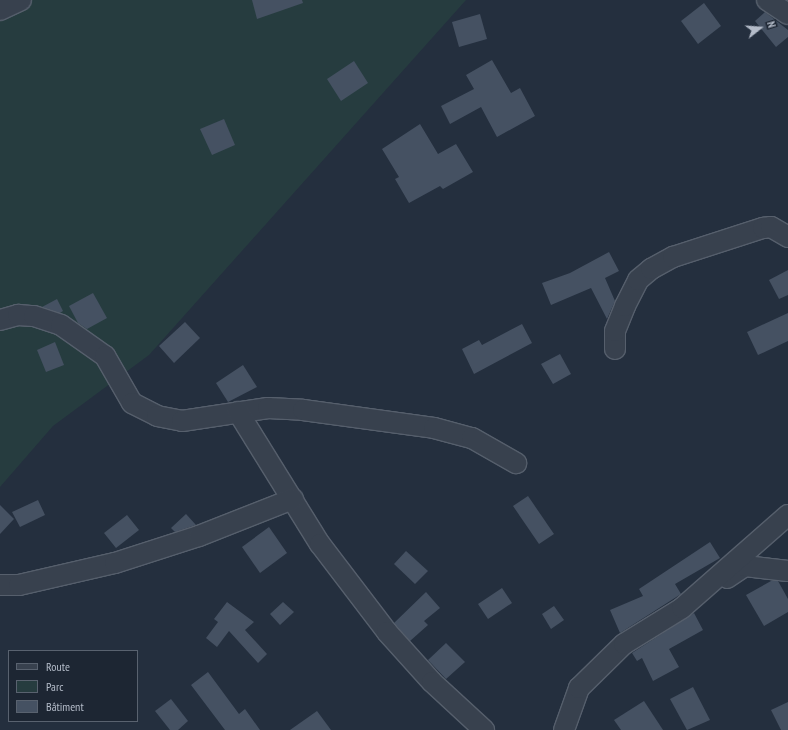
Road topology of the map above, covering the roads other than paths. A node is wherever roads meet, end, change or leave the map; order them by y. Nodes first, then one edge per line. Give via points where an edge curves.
1 (21, 0) edge
2 (767, 0) edge
3 (1, 6) edge
4 (788, 14) edge
5 (788, 237) edge
6 (0, 320) edge
7 (615, 349) dead end
8 (238, 412) junction
9 (516, 463) dead end
10 (293, 500) junction
11 (788, 515) edge
12 (788, 571) edge
13 (0, 585) edge
14 (682, 608) junction
15 (484, 730) edge
16 (564, 730) edge

1 - 3 street
2 - 4 street
5 - 7 street via 771,227 763,228 673,257 651,269 638,280 625,306 615,331
6 - 8 street via 18,314 34,316 61,325 105,356 132,403 157,416 182,421
8 - 9 street via 303,410 434,428 472,438
8 - 10 street
10 - 13 street via 199,536 114,563 19,585
10 - 15 street via 320,544 387,632 432,682
11 - 14 street
12 - 14 street via 745,566
14 - 16 street via 624,644 579,688

